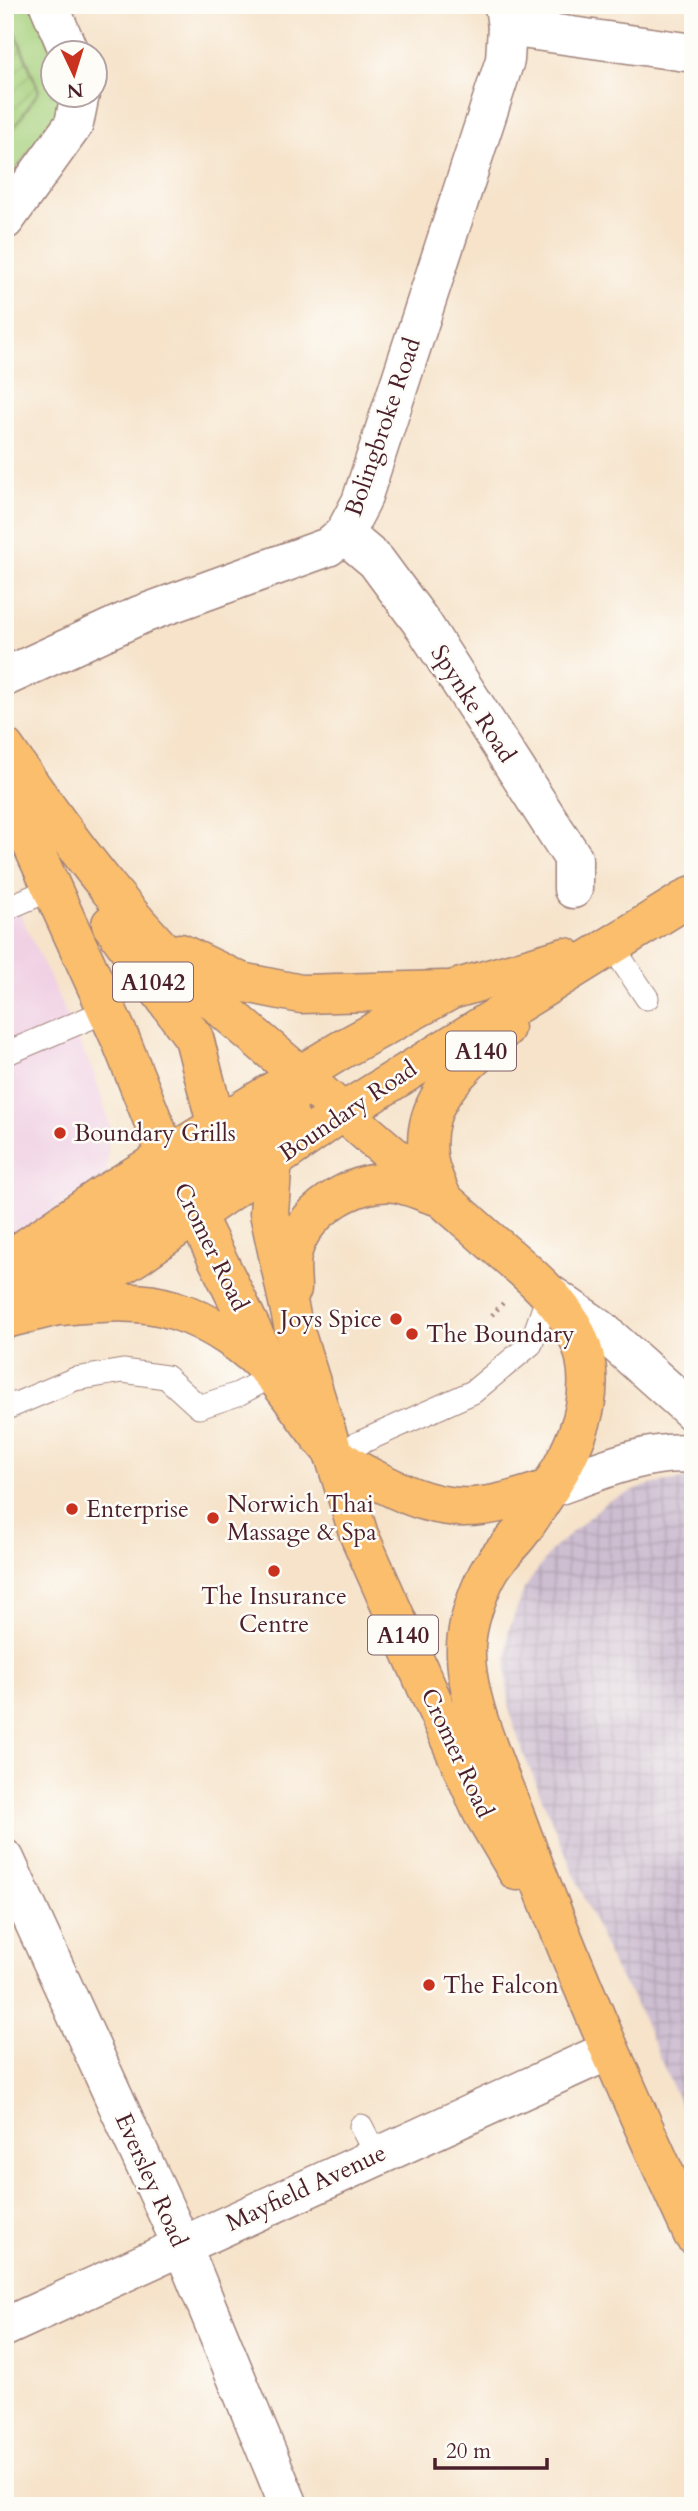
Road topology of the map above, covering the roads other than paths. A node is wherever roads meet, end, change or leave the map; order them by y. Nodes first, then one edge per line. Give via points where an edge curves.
1 (49, 5) edge
2 (506, 16) edge
3 (63, 38) edge
4 (693, 53) edge
5 (77, 108) edge
6 (5, 220) edge
7 (344, 534) junction
8 (5, 677) edge
9 (5, 748) edge
10 (5, 785) edge
11 (71, 844) junction
12 (51, 889) junction
13 (573, 889) dead end
14 (693, 895) edge
15 (5, 909) edge
16 (155, 942) junction
17 (610, 943) junction
18 (451, 990) junction
19 (647, 998) dead end
20 (106, 1011) junction
21 (5, 1054) edge
22 (302, 1074) junction
23 (343, 1112) junction
24 (280, 1125) junction
25 (217, 1127) junction
26 (273, 1162) junction
27 (189, 1183) junction
28 (442, 1198) junction
29 (5, 1274) edge
30 (549, 1293) junction
31 (5, 1301) edge
32 (53, 1307) junction
33 (5, 1319) edge
34 (293, 1325) junction
35 (274, 1375) junction
36 (5, 1401) edge
37 (693, 1412) edge
38 (335, 1454) junction
39 (693, 1454) edge
40 (548, 1489) junction
41 (5, 1859) edge
42 (571, 1964) junction
43 (608, 2051) junction
44 (693, 2235) edge
45 (183, 2248) junction
46 (5, 2327) edge
47 (289, 2506) edge

1 - 3 street
2 - 4 street
2 - 7 street, Bolingbroke Road via 505,60 361,502
5 - 6 street via 74,124
7 - 8 street, Bolingbroke Road via 328,547 140,615
7 - 13 street, Spynke Road via 376,561 439,649 573,858
9 - 11 main road
10 - 12 main road, Cromer Road
11 - 16 main road, A140
11 - 25 main road, A1042 via 113,930 194,1038
12 - 15 lane
12 - 20 main road, Cromer Road
14 - 17 main road, Boundary Road / A140
16 - 18 main road, A140 via 241,982 301,994
16 - 22 main road, A140 via 229,1015
17 - 18 main road, Boundary Road / A140
17 - 19 lane
17 - 23 main road, Boundary Road
17 - 28 main road, Boundary Road / A140 via 529,1005 442,1090 429,1119 429,1162
18 - 22 main road, Boundary Road / A140
20 - 21 lane
20 - 27 main road, Cromer Road
22 - 23 main road, A140
22 - 24 main road, Cromer Road / A140
22 - 25 main road, Boundary Road / A140
23 - 24 main road, A140 via 300,1111
23 - 26 main road, Boundary Road
23 - 28 main road, A140
24 - 26 main road, Cromer Road / A140
24 - 27 main road, A140
25 - 27 main road, Boundary Road / A140
26 - 27 main road, Boundary Road
26 - 34 main road, Cromer Road / A140 via 270,1213
27 - 29 main road via 36,1236
27 - 31 main road, A140
27 - 32 main road
27 - 35 main road, Cromer Road
28 - 30 main road, A140
28 - 34 main road, A140 via 394,1183 368,1185 336,1198 310,1218 292,1255
30 - 37 street via 599,1328
30 - 38 lane via 531,1344 473,1392
30 - 40 main road, A140 via 578,1335 589,1384 572,1449
32 - 33 main road
32 - 35 main road, Cromer Road via 101,1302 176,1310 225,1334
34 - 38 main road, Cromer Road / A140
35 - 36 lane via 199,1407 166,1377 123,1371 75,1379 9,1407
35 - 38 main road, Cromer Road / A140
38 - 40 main road, A140 via 426,1504 458,1509 489,1506
38 - 42 main road, Cromer Road / A140 via 359,1535 482,1812
39 - 40 street via 648,1457
40 - 42 main road, Cromer Road / A140 via 487,1577 467,1636 467,1661 479,1721
41 - 45 street, Eversley Road
42 - 43 main road, Cromer Road / A140
43 - 44 main road, Cromer Road / A140
43 - 45 street, Mayfield Avenue via 369,2141
45 - 46 street, Mayfield Avenue
45 - 47 street, Eversley Road

